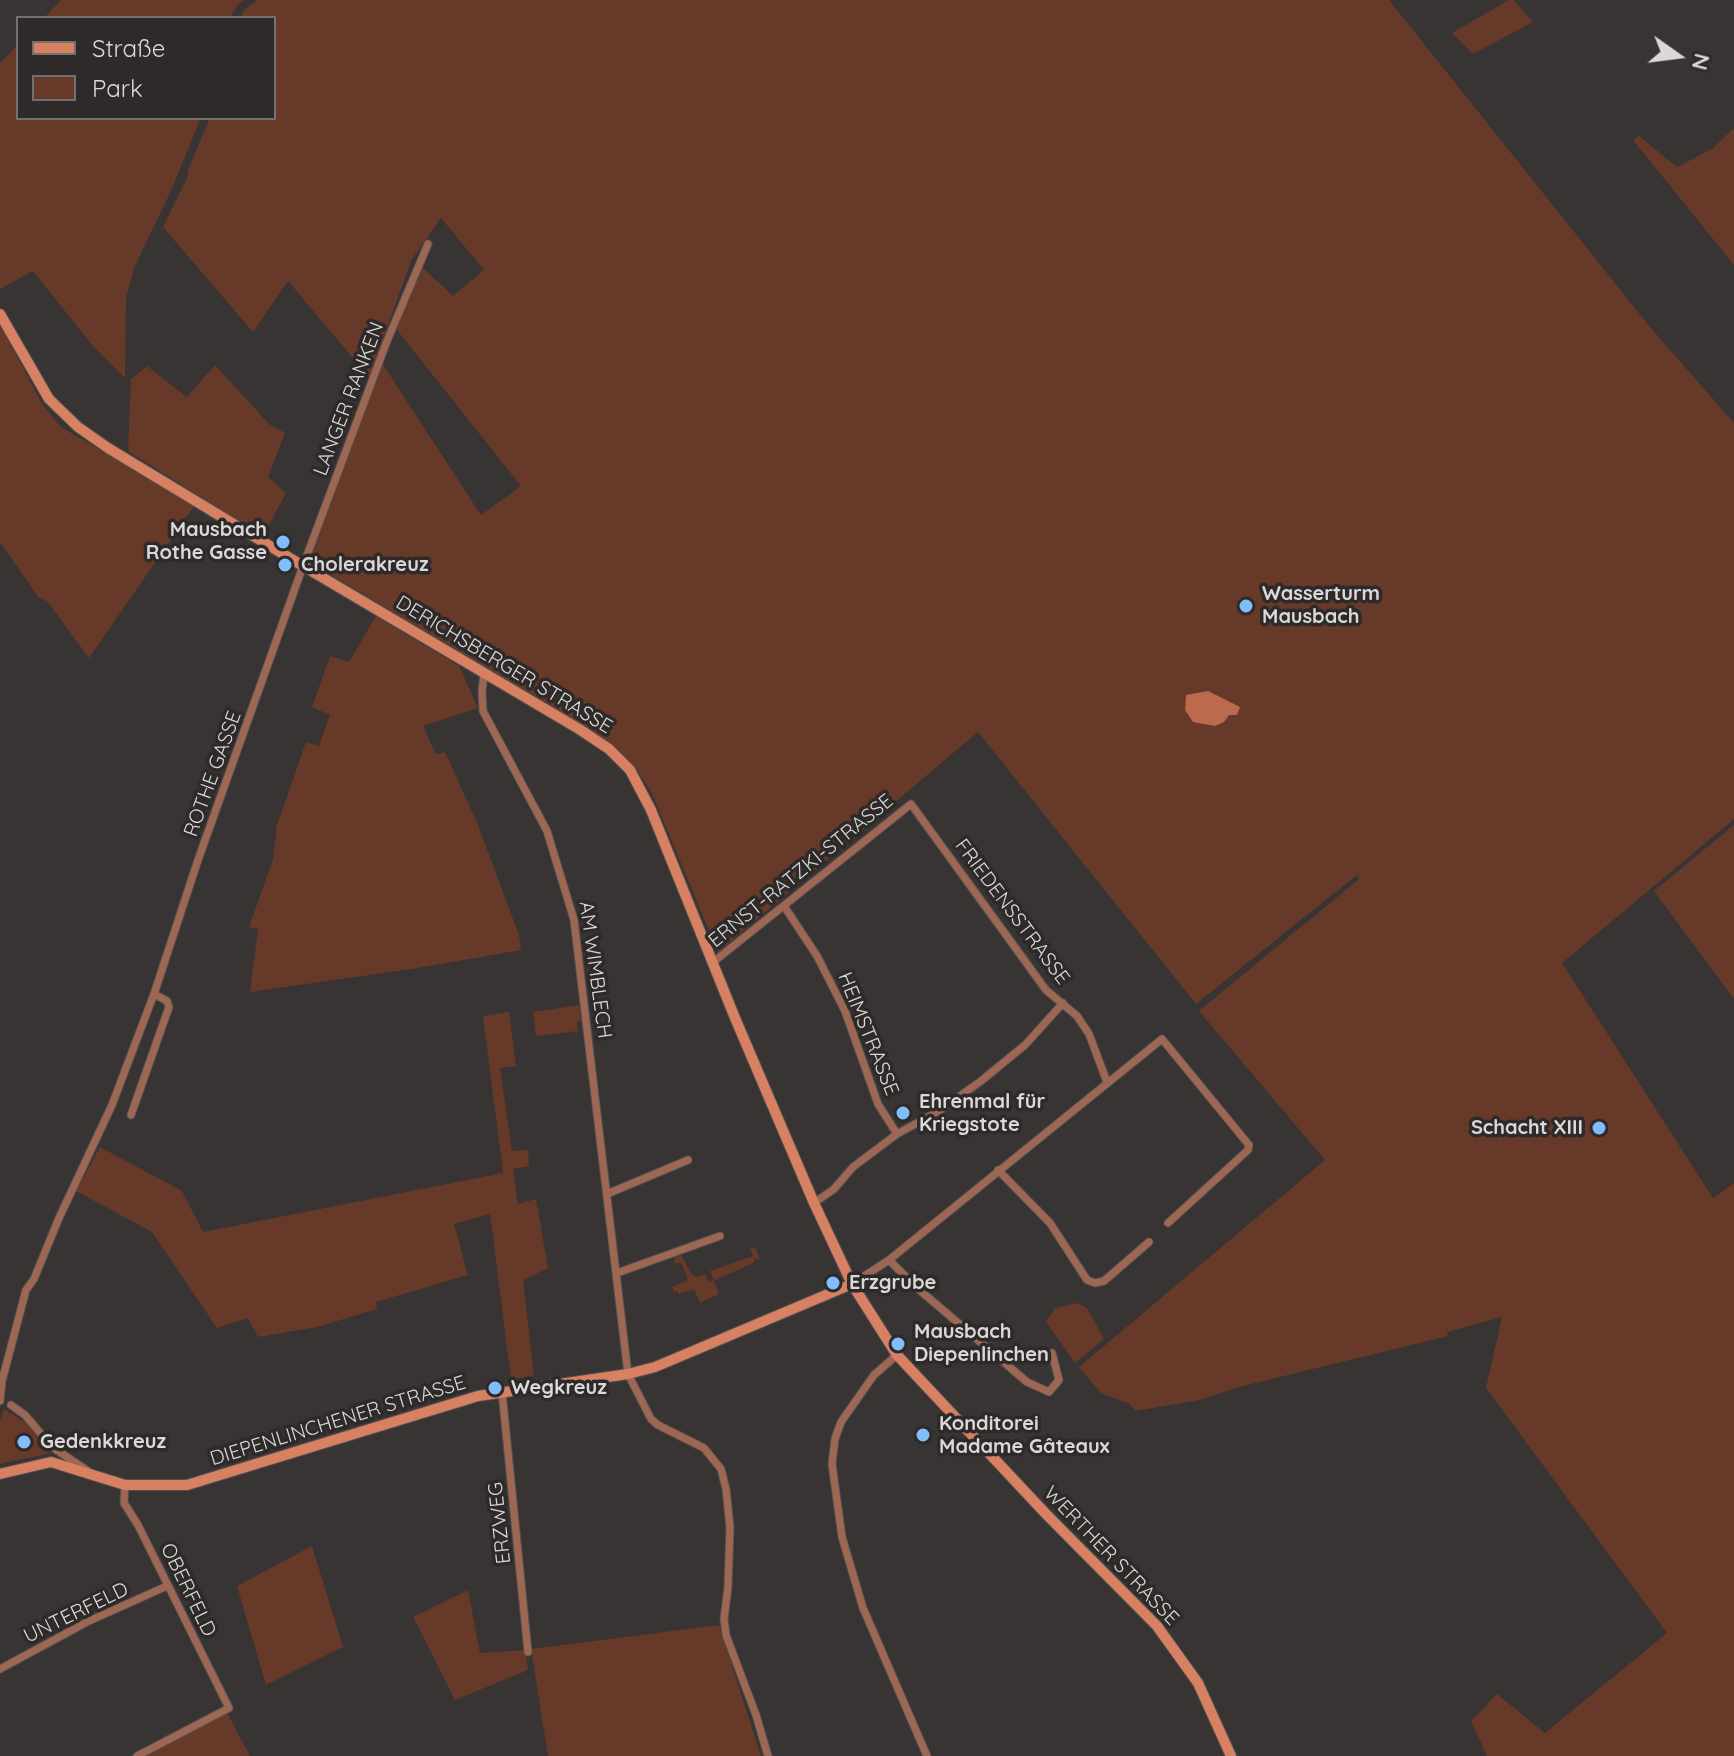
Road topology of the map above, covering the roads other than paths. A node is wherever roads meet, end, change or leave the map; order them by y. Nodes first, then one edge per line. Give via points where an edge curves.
1 (428, 244) dead end
2 (0, 314) edge
3 (303, 566) junction
4 (484, 673) junction
5 (911, 804) joint
6 (784, 906) junction
7 (712, 963) junction
8 (154, 994) junction
9 (1063, 1003) junction
10 (1107, 1082) junction
11 (131, 1115) dead end
12 (897, 1134) junction
13 (688, 1160) dead end
14 (998, 1170) junction
15 (607, 1194) junction
16 (814, 1203) junction
17 (1168, 1223) dead end
18 (720, 1236) dead end
19 (1149, 1242) dead end
20 (889, 1260) junction
21 (617, 1273) junction
22 (852, 1284) junction
23 (1052, 1353) dead end
24 (897, 1355) junction
25 (628, 1374) junction
26 (502, 1391) junction
27 (0, 1400) edge
28 (11, 1405) dead end
29 (0, 1474) edge
30 (97, 1476) junction
31 (125, 1485) junction
32 (167, 1586) junction
33 (528, 1652) dead end
34 (0, 1669) edge
35 (137, 1756) edge
36 (768, 1756) edge
37 (927, 1756) edge
38 (1231, 1756) edge

1 - 3 street, LANGER RANKEN
2 - 3 street, DERICHSBERGER STRASSE via 49,399 78,427
3 - 4 street, DERICHSBERGER STRASSE
3 - 8 street, ROTHE GASSE
4 - 7 street, DERICHSBERGER STRASSE via 600,743 630,770
4 - 15 street, AM WIMBLECH via 483,711 547,831 570,901
5 - 6 street, ERNST-RATZKI-STRASSE
5 - 9 street, FRIEDENSSTRASSE via 1046,990
6 - 7 street, ERNST-RATZKI-STRASSE
6 - 12 street, HEIMSTRASSE via 845,1011 878,1104
7 - 16 street, DERICHSBERGER STRASSE
8 - 11 street via 169,1007
8 - 27 street, ROTHE GASSE via 112,1105 26,1290
9 - 10 street, FRIEDENSSTRASSE via 1089,1034
9 - 12 street via 1025,1045 981,1081
10 - 14 street
10 - 17 street via 1162,1039 1249,1145
12 - 16 street
13 - 15 street
14 - 19 street via 1050,1223 1087,1280 1104,1281
14 - 20 street
15 - 21 street, AM WIMBLECH
16 - 22 street, DERICHSBERGER STRASSE
18 - 21 street
20 - 22 street
20 - 23 street via 1027,1382 1049,1392 1059,1380
21 - 25 street, AM WIMBLECH
22 - 24 street, WERTHER STRASSE
22 - 25 street, DIEPENLINCHENER STRASSE via 677,1359
24 - 37 street via 874,1375 841,1422 832,1464 842,1537 863,1608
24 - 38 street, WERTHER STRASSE via 1157,1626 1198,1683
25 - 26 street, DIEPENLINCHENER STRASSE
25 - 36 street via 651,1419 704,1448 721,1469 730,1527 726,1635
26 - 31 street, DIEPENLINCHENER STRASSE via 213,1479 187,1485
26 - 33 street, ERZWEG
28 - 30 street via 52,1447
29 - 30 street, DIEPENLINCHENER STRASSE via 51,1462
30 - 31 street, DIEPENLINCHENER STRASSE
31 - 32 street, OBERFELD via 124,1503
32 - 34 street, UNTERFELD
32 - 35 street, OBERFELD via 229,1708

